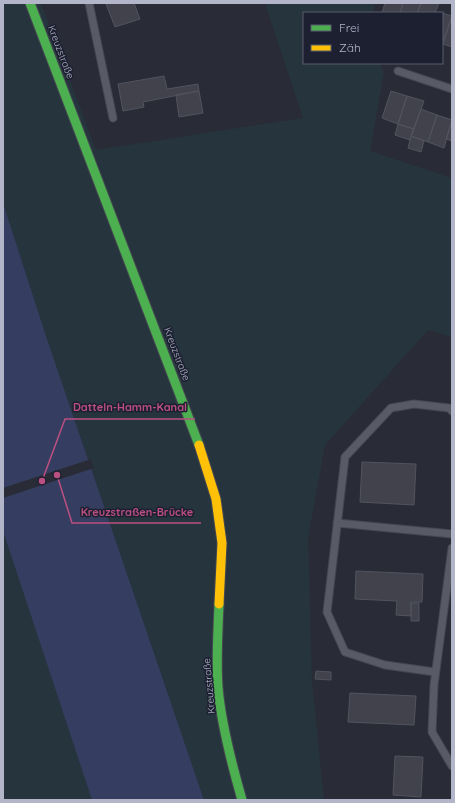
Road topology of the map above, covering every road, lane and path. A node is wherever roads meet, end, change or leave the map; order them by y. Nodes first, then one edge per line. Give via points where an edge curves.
1 (30, 3) edge
2 (89, 3) edge
3 (398, 71) dead end
4 (452, 89) edge
5 (113, 118) dead end
6 (452, 411) edge
7 (337, 523) junction
8 (452, 534) edge
9 (452, 548) edge
10 (435, 672) junction
11 (452, 766) edge
12 (242, 800) edge

1 - 12 street, Kreuzstraße via 195,432 216,499 222,543 218,688 231,760
2 - 5 lane
3 - 4 lane
6 - 7 lane via 449,408 414,404 391,408 345,457
7 - 8 lane
7 - 10 lane via 327,612 345,652 385,665
9 - 10 lane
10 - 11 lane via 432,732

